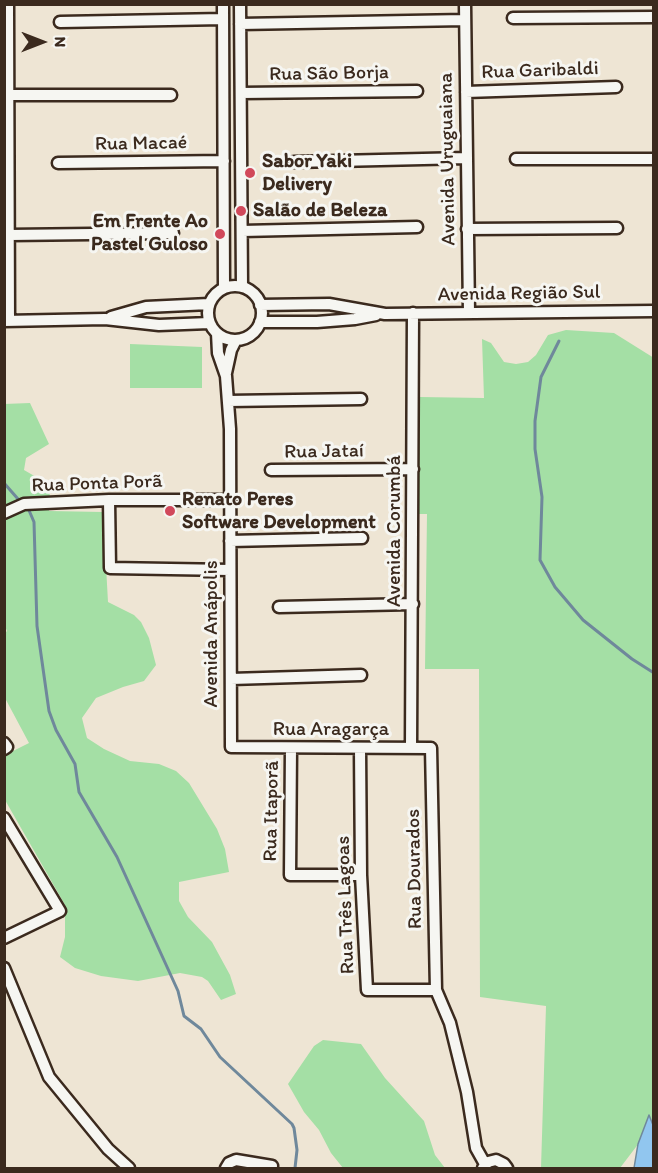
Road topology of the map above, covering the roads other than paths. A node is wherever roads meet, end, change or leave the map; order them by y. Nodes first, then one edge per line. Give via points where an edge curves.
1 (8, 4) edge
2 (223, 4) edge
3 (240, 4) edge
4 (465, 4) edge
5 (654, 17) edge
6 (513, 18) dead end
7 (223, 19) junction
8 (465, 20) junction
9 (60, 22) dead end
10 (240, 24) junction
11 (6, 29) edge
12 (616, 87) dead end
13 (417, 91) dead end
14 (466, 92) junction
15 (241, 93) junction
16 (8, 95) junction
17 (171, 95) dead end
18 (466, 158) junction
19 (516, 159) dead end
20 (654, 159) edge
21 (224, 161) junction
22 (294, 162) dead end
23 (58, 163) dead end
24 (7, 167) edge
25 (417, 227) dead end
26 (617, 228) dead end
27 (467, 229) junction
28 (242, 231) junction
29 (173, 233) dead end
30 (10, 235) junction
31 (242, 287) junction
32 (224, 288) junction
33 (209, 304) junction
34 (260, 305) junction
35 (654, 311) edge
36 (413, 313) junction
37 (469, 313) junction
38 (385, 314) junction
39 (105, 319) junction
40 (7, 321) edge
41 (260, 322) junction
42 (209, 323) junction
43 (217, 333) junction
44 (236, 340) junction
45 (226, 376) junction
46 (361, 399) dead end
47 (228, 401) junction
48 (413, 469) junction
49 (271, 470) dead end
50 (109, 500) junction
51 (229, 500) junction
52 (4, 513) edge
53 (362, 538) dead end
54 (230, 541) junction
55 (230, 570) junction
56 (413, 604) junction
57 (279, 607) dead end
58 (361, 675) dead end
59 (231, 679) junction
60 (231, 747) joint
61 (291, 748) junction
62 (411, 748) junction
63 (431, 748) joint
64 (360, 749) junction
65 (4, 818) edge
66 (361, 875) junction
67 (4, 938) edge
68 (4, 968) edge
69 (435, 990) junction
70 (272, 1166) dead end
71 (484, 1166) edge
72 (129, 1168) edge
73 (226, 1168) edge
74 (507, 1168) edge

1 - 11 street
2 - 7 street
3 - 10 street
4 - 8 street, Avenida Uruguaiana
5 - 6 street
7 - 9 street
7 - 21 street
8 - 10 street
8 - 14 street, Avenida Uruguaiana
10 - 15 street
11 - 16 street
12 - 14 street, Rua Garibaldi
13 - 15 street, Rua São Borja
14 - 18 street, Avenida Uruguaiana
15 - 28 street
16 - 17 street
16 - 24 street
18 - 22 street
18 - 27 street, Avenida Uruguaiana
19 - 20 street
21 - 23 street, Rua Macaé
21 - 32 street
24 - 30 street
25 - 28 street
26 - 27 street
27 - 37 street, Avenida Uruguaiana
28 - 31 street
29 - 30 street
30 - 40 street
31 - 32 street
31 - 34 street via 254,294
32 - 33 street
33 - 39 street via 146,307
33 - 42 street
34 - 38 street, Avenida Região Sul via 329,304
34 - 41 street
35 - 37 street, Avenida Região Sul
36 - 37 street, Avenida Região Sul
36 - 38 street, Avenida Região Sul
36 - 48 street, Avenida Corumbá
38 - 41 street, Avenida Região Sul via 317,322
39 - 40 street
39 - 42 street via 159,325
41 - 44 street via 252,334
42 - 43 street
43 - 44 street
43 - 45 street, Avenida Anápolis via 218,353
44 - 45 street, Avenida Anápolis
45 - 47 street, Avenida Anápolis
46 - 47 street
47 - 51 street, Avenida Anápolis
48 - 49 street, Rua Jataí
48 - 56 street, Avenida Corumbá
50 - 51 street, Rua Ponta Porã
50 - 52 street, Rua Ponta Porã via 24,504
50 - 55 street via 110,568
51 - 54 street, Avenida Anápolis
53 - 54 street
54 - 55 street, Avenida Anápolis
55 - 59 street, Avenida Anápolis
56 - 57 street
56 - 62 street, Avenida Corumbá
58 - 59 street
59 - 60 street, Avenida Anápolis
60 - 61 street, Rua Aragarça
61 - 64 street, Rua Aragarça
61 - 66 street, Rua Itaporã via 290,875
62 - 63 street, Rua Aragarça
62 - 64 street, Rua Aragarça
63 - 69 street, Rua Dourados
64 - 66 street, Rua Três Lagoas
65 - 67 street via 60,911
66 - 69 street, Rua Três Lagoas via 367,990
68 - 72 street via 49,1077 108,1149
69 - 71 street via 450,1023 476,1148
70 - 73 street via 236,1160
71 - 74 street via 496,1160

